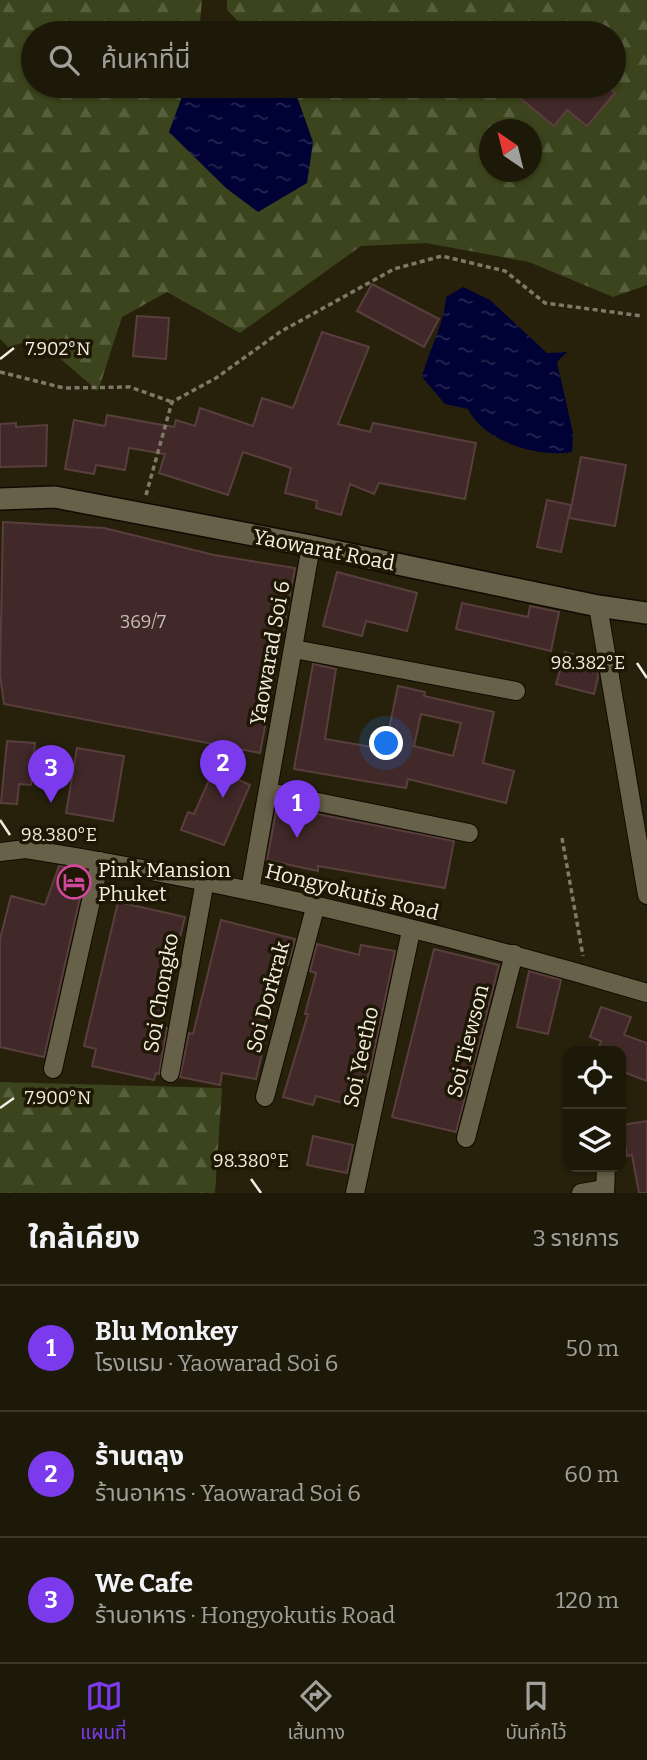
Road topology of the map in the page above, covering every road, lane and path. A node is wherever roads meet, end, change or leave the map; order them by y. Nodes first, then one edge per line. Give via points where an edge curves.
1 (642, 316) dead end
2 (0, 372) edge
3 (172, 402) junction
4 (0, 499) edge
5 (142, 514) junction
6 (311, 546) junction
7 (598, 606) junction
8 (647, 613) edge
9 (294, 649) junction
10 (516, 691) dead end
11 (269, 792) junction
12 (469, 833) dead end
13 (562, 838) dead end
14 (0, 852) edge
15 (100, 860) junction
16 (205, 881) junction
17 (250, 891) junction
18 (647, 895) edge
19 (315, 908) junction
20 (411, 931) junction
21 (514, 954) junction
22 (587, 975) junction
23 (647, 993) edge
24 (53, 1069) dead end
25 (170, 1073) dead end
26 (265, 1097) dead end
27 (466, 1138) dead end
28 (607, 1172) edge
29 (605, 1191) edge
30 (355, 1193) edge
31 (581, 1193) edge

1 - 3 path via 545,303 505,271 442,256 383,275 280,332
2 - 3 path via 64,388 130,387
3 - 5 path
4 - 5 main road, Yaowarat Road via 55,497
5 - 6 main road, Yaowarat Road
6 - 7 main road, Yaowarat Road
6 - 9 street, Yaowarad Soi 6
7 - 8 main road, Yaowarat Road
7 - 18 street
9 - 10 street
9 - 11 street, Yaowarad Soi 6
11 - 12 street
11 - 17 street, Yaowarad Soi 6
13 - 22 path
14 - 15 street, Hongyokutis Road via 26,849
15 - 16 street, Hongyokutis Road
15 - 24 street
16 - 17 street, Hongyokutis Road
16 - 25 street, Soi Chongko
17 - 19 street, Hongyokutis Road
19 - 20 street, Hongyokutis Road
19 - 26 street, Soi Dorkrak
20 - 21 street, Hongyokutis Road
20 - 30 street, Soi Yeetho
21 - 22 street, Hongyokutis Road
21 - 27 street, Soi Tiewson
22 - 23 street, Hongyokutis Road
28 - 29 street
29 - 31 street

